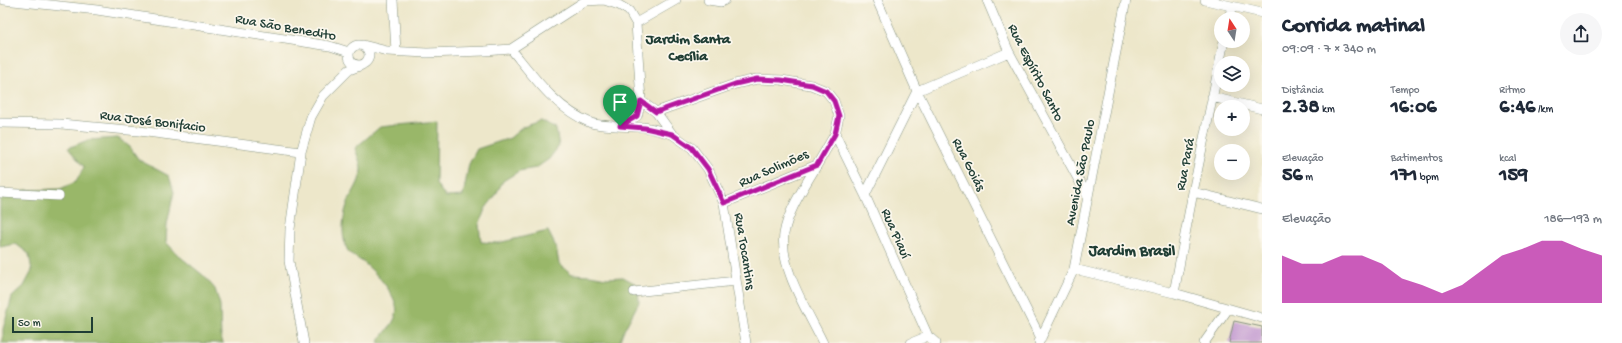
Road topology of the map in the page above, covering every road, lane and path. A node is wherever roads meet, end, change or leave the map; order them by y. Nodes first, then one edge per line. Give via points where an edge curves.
1 (4, 0) edge
2 (392, 0) edge
3 (676, 0) edge
4 (708, 0) edge
5 (725, 0) edge
6 (877, 0) edge
7 (987, 0) edge
8 (1126, 0) edge
9 (1205, 0) edge
10 (1232, 6) junction
11 (1231, 12) edge
12 (1262, 13) edge
13 (636, 23) junction
14 (363, 45) junction
15 (511, 48) junction
16 (1222, 48) edge
17 (387, 51) junction
18 (396, 51) junction
19 (1009, 52) junction
20 (349, 56) junction
21 (365, 62) junction
22 (349, 70) junction
23 (917, 91) junction
24 (1212, 97) junction
25 (641, 101) junction
26 (1262, 109) edge
27 (656, 112) junction
28 (0, 123) edge
29 (620, 126) junction
30 (672, 134) junction
31 (835, 134) junction
32 (301, 152) junction
33 (817, 165) junction
34 (1193, 192) junction
35 (0, 193) edge
36 (865, 195) junction
37 (59, 196) dead end
38 (1088, 197) junction
39 (724, 203) junction
40 (1262, 210) edge
41 (1074, 269) junction
42 (736, 281) junction
43 (634, 292) dead end
44 (1174, 293) junction
45 (1228, 310) junction
46 (1262, 318) edge
47 (928, 336) junction
48 (1040, 341) edge
49 (304, 343) edge
50 (746, 343) edge
51 (823, 343) edge
52 (911, 343) edge
53 (936, 343) edge
54 (1204, 343) edge

1 - 20 street, Rua São Benedito via 97,10 330,46
2 - 18 street
3 - 13 street
4 - 5 street
6 - 23 street, Rua Goiás
7 - 19 street, Rua Espírito Santo
8 - 38 street, Avenida São Paulo
9 - 10 street
10 - 11 street
10 - 12 street
13 - 15 street via 629,11 619,5 604,0 585,1
13 - 25 street
14 - 17 street
14 - 20 street, Rua São Benedito via 354,46
14 - 21 street via 369,51
15 - 18 street via 427,53
15 - 29 street, Rua Tocantins via 560,105 592,123
16 - 24 street, Rua Pará
17 - 18 street
17 - 21 street
19 - 23 street
19 - 38 street, Rua Espírito Santo
20 - 21 street, Rua São Benedito via 355,64
20 - 22 street
21 - 22 street
22 - 32 street via 320,101 311,117
23 - 36 street
23 - 48 street, Rua Goiás
24 - 26 street
24 - 34 street, Rua Pará
25 - 27 street, Rua Tocantins
25 - 29 street via 637,116
27 - 30 street, Rua Tocantins
27 - 31 street, Rua Solimões via 735,84 757,79 781,80 812,85 826,91 834,101 839,116
28 - 32 street, Rua José Bonifacio via 60,124 139,131
29 - 30 street, Rua Tocantins
30 - 39 street, Rua Tocantins via 692,148 708,169
31 - 33 street, Rua Solimões
31 - 36 street, Rua Piauí
32 - 49 street via 290,229 289,261
33 - 39 street, Rua Solimões
33 - 51 street via 792,211 784,234 784,253 789,273
34 - 40 street
34 - 44 street, Rua Pará
35 - 37 street
36 - 47 street, Rua Piauí
38 - 41 street, Avenida São Paulo
39 - 42 street, Rua Tocantins
41 - 44 street
41 - 48 street, Avenida São Paulo
42 - 43 street
42 - 50 street, Rua Tocantins
44 - 45 street
45 - 46 street
45 - 54 street
47 - 52 street
47 - 53 street, Rua Piauí

